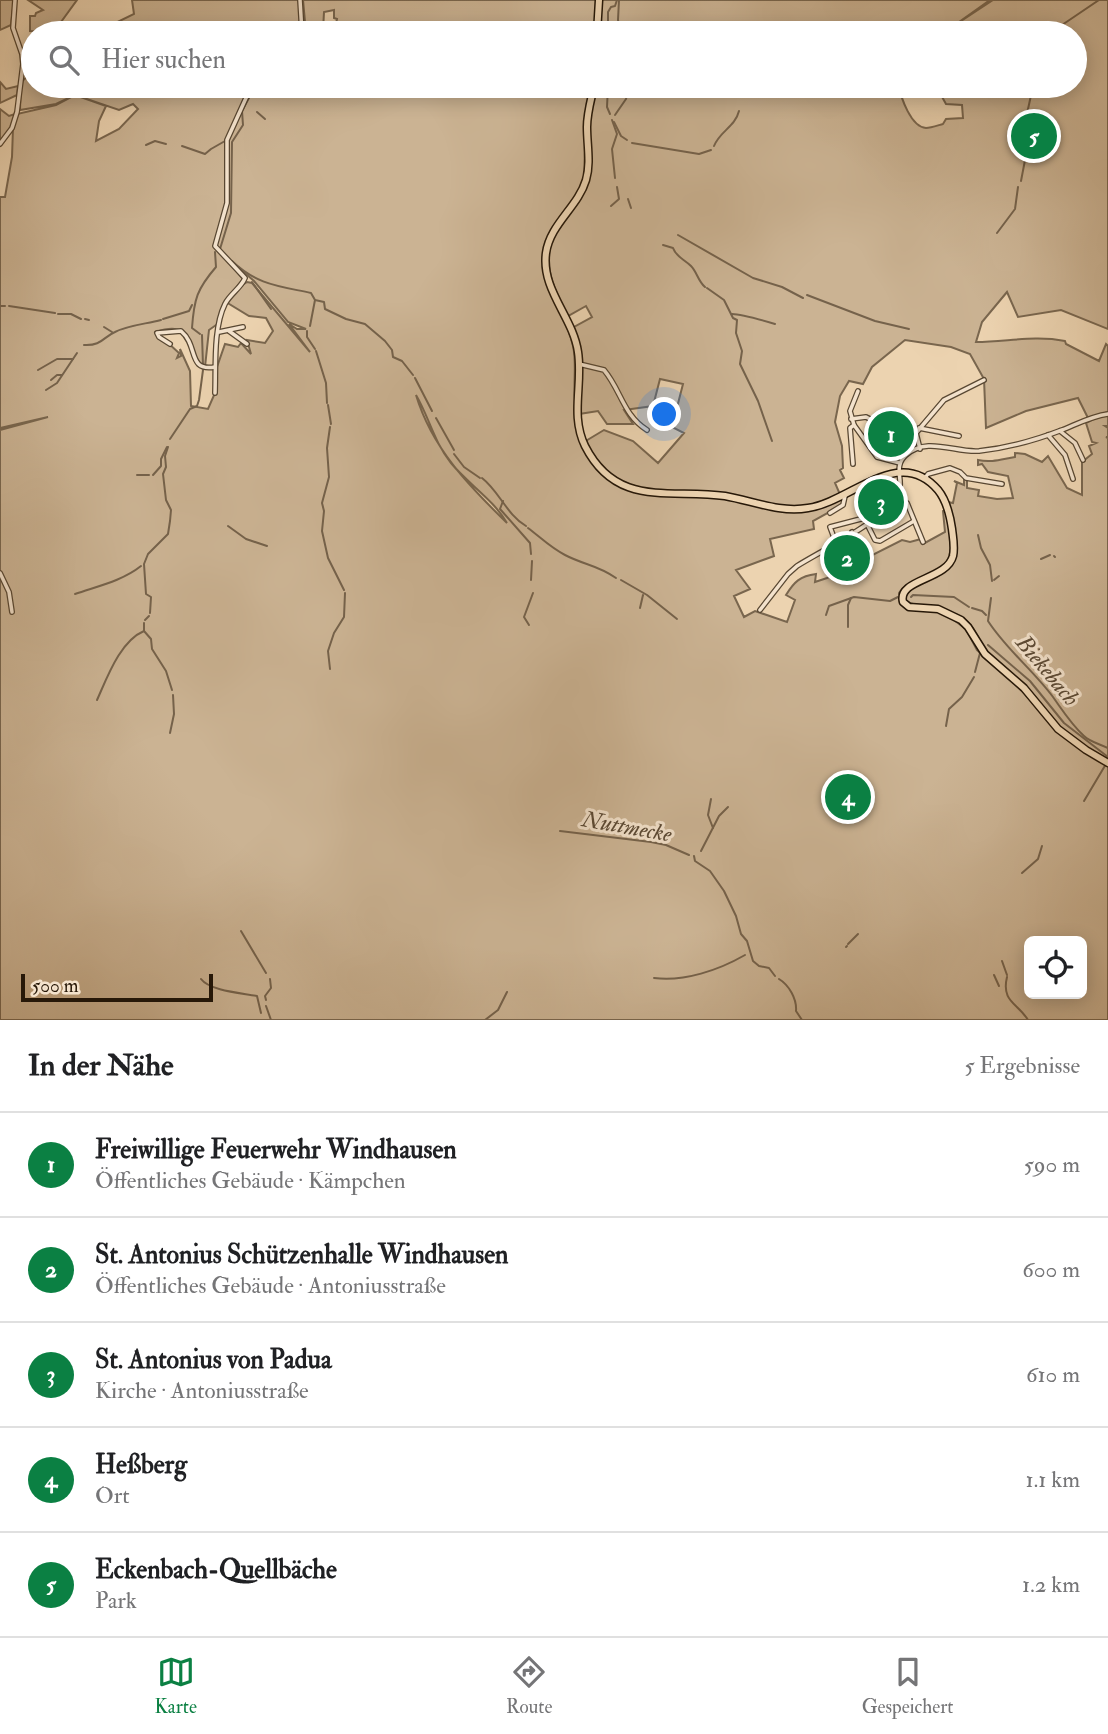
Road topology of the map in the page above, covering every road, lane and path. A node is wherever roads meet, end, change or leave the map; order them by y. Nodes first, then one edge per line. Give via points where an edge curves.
1 (15, 0) edge
2 (300, 0) edge
3 (598, 0) edge
4 (301, 21) edge
5 (597, 21) edge
6 (21, 51) edge
7 (21, 77) edge
8 (247, 98) edge
9 (592, 98) edge
10 (0, 144) edge
11 (243, 327) dead end
12 (229, 331) junction
13 (219, 332) junction
14 (170, 344) dead end
15 (247, 344) dead end
16 (579, 364) junction
17 (215, 367) junction
18 (984, 380) dead end
19 (858, 391) dead end
20 (215, 393) dead end
21 (1108, 414) edge
22 (851, 419) junction
23 (854, 425) junction
24 (919, 428) junction
25 (647, 430) dead end
26 (1060, 431) junction
27 (1048, 435) junction
28 (959, 436) dead end
29 (916, 439) junction
30 (920, 449) junction
31 (1083, 460) dead end
32 (900, 463) junction
33 (853, 464) dead end
34 (898, 472) junction
35 (924, 479) junction
36 (1073, 479) dead end
37 (1002, 484) dead end
38 (845, 496) junction
39 (896, 498) junction
40 (830, 513) dead end
41 (878, 515) junction
42 (914, 521) junction
43 (867, 524) junction
44 (852, 533) junction
45 (923, 542) dead end
46 (836, 543) junction
47 (859, 545) dead end
48 (0, 573) edge
49 (760, 610) dead end
50 (12, 612) dead end
51 (1108, 763) edge

1 - 6 street via 13,28
2 - 4 street
3 - 5 main road
7 - 10 street via 12,128
8 - 13 street via 225,146 227,203 215,246 245,280 222,309
9 - 16 main road via 588,174 578,198 551,234 545,262 549,283 573,333
11 - 12 street
12 - 13 street
12 - 15 street
13 - 17 street
14 - 17 street via 157,333 181,331 192,343 199,366
16 - 25 street via 604,370 633,420
16 - 38 main road via 576,415 582,438 595,462 629,487 658,495 722,496 784,509 808,508
17 - 20 street
18 - 24 street via 944,400
19 - 22 street via 851,404
21 - 26 street
22 - 23 street
22 - 29 street via 866,417
23 - 32 street via 877,457
23 - 33 street via 850,428
24 - 28 street
24 - 29 street
26 - 27 street
26 - 31 street via 1075,443
27 - 30 street via 977,451 935,445
27 - 36 street via 1065,455
29 - 30 street
30 - 32 street via 905,455
32 - 34 street
34 - 35 main road
34 - 38 main road via 881,475
34 - 39 street
35 - 37 street via 950,468 966,478
35 - 51 main road via 938,490 947,507 953,554 945,568 906,589 903,602 909,607 938,609 961,620 985,654 1024,688 1058,729
38 - 40 street via 843,506
39 - 41 street
39 - 42 street via 907,503
41 - 43 street
41 - 46 street via 830,527
42 - 43 street via 880,541
42 - 45 street
43 - 44 street
44 - 46 street
44 - 47 street
46 - 49 street via 797,566
48 - 50 street

